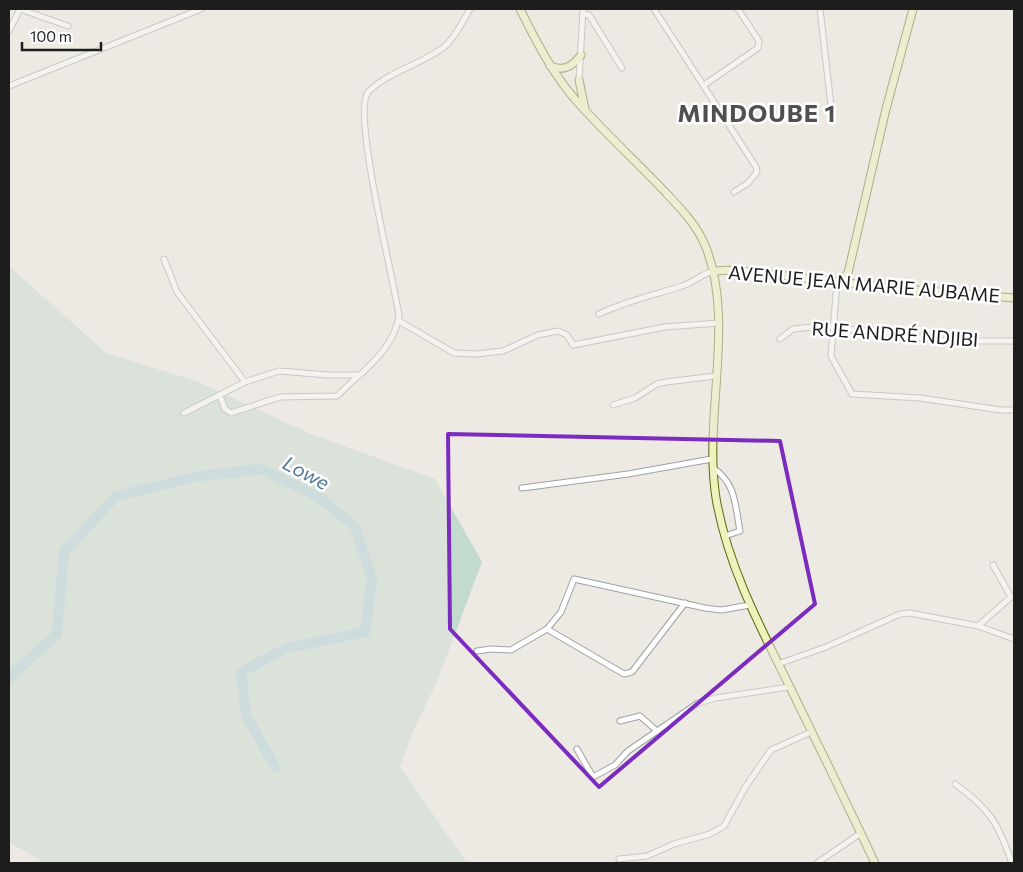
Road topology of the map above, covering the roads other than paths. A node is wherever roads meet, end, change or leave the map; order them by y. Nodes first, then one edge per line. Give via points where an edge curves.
1 (20, 9) edge
2 (201, 9) edge
3 (470, 9) edge
4 (520, 9) edge
5 (654, 9) edge
6 (738, 9) edge
7 (820, 9) edge
8 (913, 9) edge
9 (583, 11) edge
10 (68, 26) dead end
11 (9, 31) edge
12 (581, 55) junction
13 (550, 66) junction
14 (622, 68) dead end
15 (579, 80) junction
16 (704, 85) junction
17 (9, 86) edge
18 (566, 89) junction
19 (831, 106) dead end
20 (587, 113) junction
21 (734, 192) dead end
22 (164, 259) dead end
23 (714, 270) junction
24 (848, 273) junction
25 (838, 282) junction
26 (855, 284) junction
27 (1014, 298) edge
28 (599, 314) dead end
29 (399, 321) junction
30 (719, 323) junction
31 (832, 328) junction
32 (780, 339) dead end
33 (1014, 342) edge
34 (360, 374) junction
35 (715, 376) junction
36 (245, 382) junction
37 (220, 396) junction
38 (613, 405) dead end
39 (1014, 410) edge
40 (184, 413) dead end
41 (712, 459) junction
42 (713, 468) junction
43 (522, 488) dead end
44 (725, 536) junction
45 (993, 565) dead end
46 (685, 603) junction
47 (750, 605) junction
48 (978, 626) junction
49 (547, 629) junction
50 (1014, 639) edge
51 (477, 650) dead end
52 (778, 664) junction
53 (790, 687) junction
54 (620, 721) dead end
55 (657, 731) junction
56 (811, 732) junction
57 (577, 749) dead end
58 (955, 784) dead end
59 (861, 833) junction
60 (619, 859) dead end
61 (817, 863) edge
62 (875, 863) edge
63 (1012, 863) edge

1 - 10 street
1 - 11 street
2 - 17 street
3 - 29 street via 444,47 396,72 365,96 372,175
4 - 13 street
5 - 16 street
6 - 16 street via 759,41 758,48
7 - 19 street
8 - 24 street
9 - 12 street
9 - 14 street via 595,22
12 - 13 street via 569,67
12 - 15 street
13 - 18 street
15 - 18 street via 572,88
15 - 20 street
16 - 21 street via 756,167 753,178
18 - 20 street
20 - 23 street via 694,224
22 - 36 street via 177,292
23 - 25 street, AVENUE JEAN MARIE AUBAME
23 - 28 street via 683,286 624,302
23 - 30 street
24 - 25 street
24 - 26 street
25 - 26 street, AVENUE JEAN MARIE AUBAME
25 - 31 street
26 - 27 street, AVENUE JEAN MARIE AUBAME
29 - 30 street via 454,353 476,354 503,351 550,332 562,332 573,346 665,327
29 - 34 street via 385,348
30 - 35 street
31 - 32 street, RUE ANDRÉ NDJIBI via 800,327 788,331
31 - 33 street, RUE ANDRÉ NDJIBI via 948,341
31 - 39 street via 832,360 852,394 920,398
34 - 36 street via 279,372
34 - 37 street via 336,396 280,397 231,413 225,409
35 - 38 street via 657,384 635,398
35 - 41 street
36 - 37 street
37 - 40 street
41 - 42 street
41 - 43 street
42 - 44 street
42 - 44 street via 729,483 740,531
44 - 47 street
45 - 48 street via 1011,597
46 - 47 street via 721,610
46 - 49 street via 574,578 561,612
46 - 49 street via 632,672 624,674
47 - 52 street
48 - 50 street
48 - 52 street via 910,613 900,614
49 - 51 street via 511,650
52 - 53 street
53 - 55 street via 698,703
53 - 56 street
54 - 55 street via 640,716
55 - 57 street via 628,751 615,765 592,777
56 - 59 street
56 - 60 street via 771,750 724,826 647,856
58 - 63 street via 988,810 996,821
59 - 61 street
59 - 62 street

